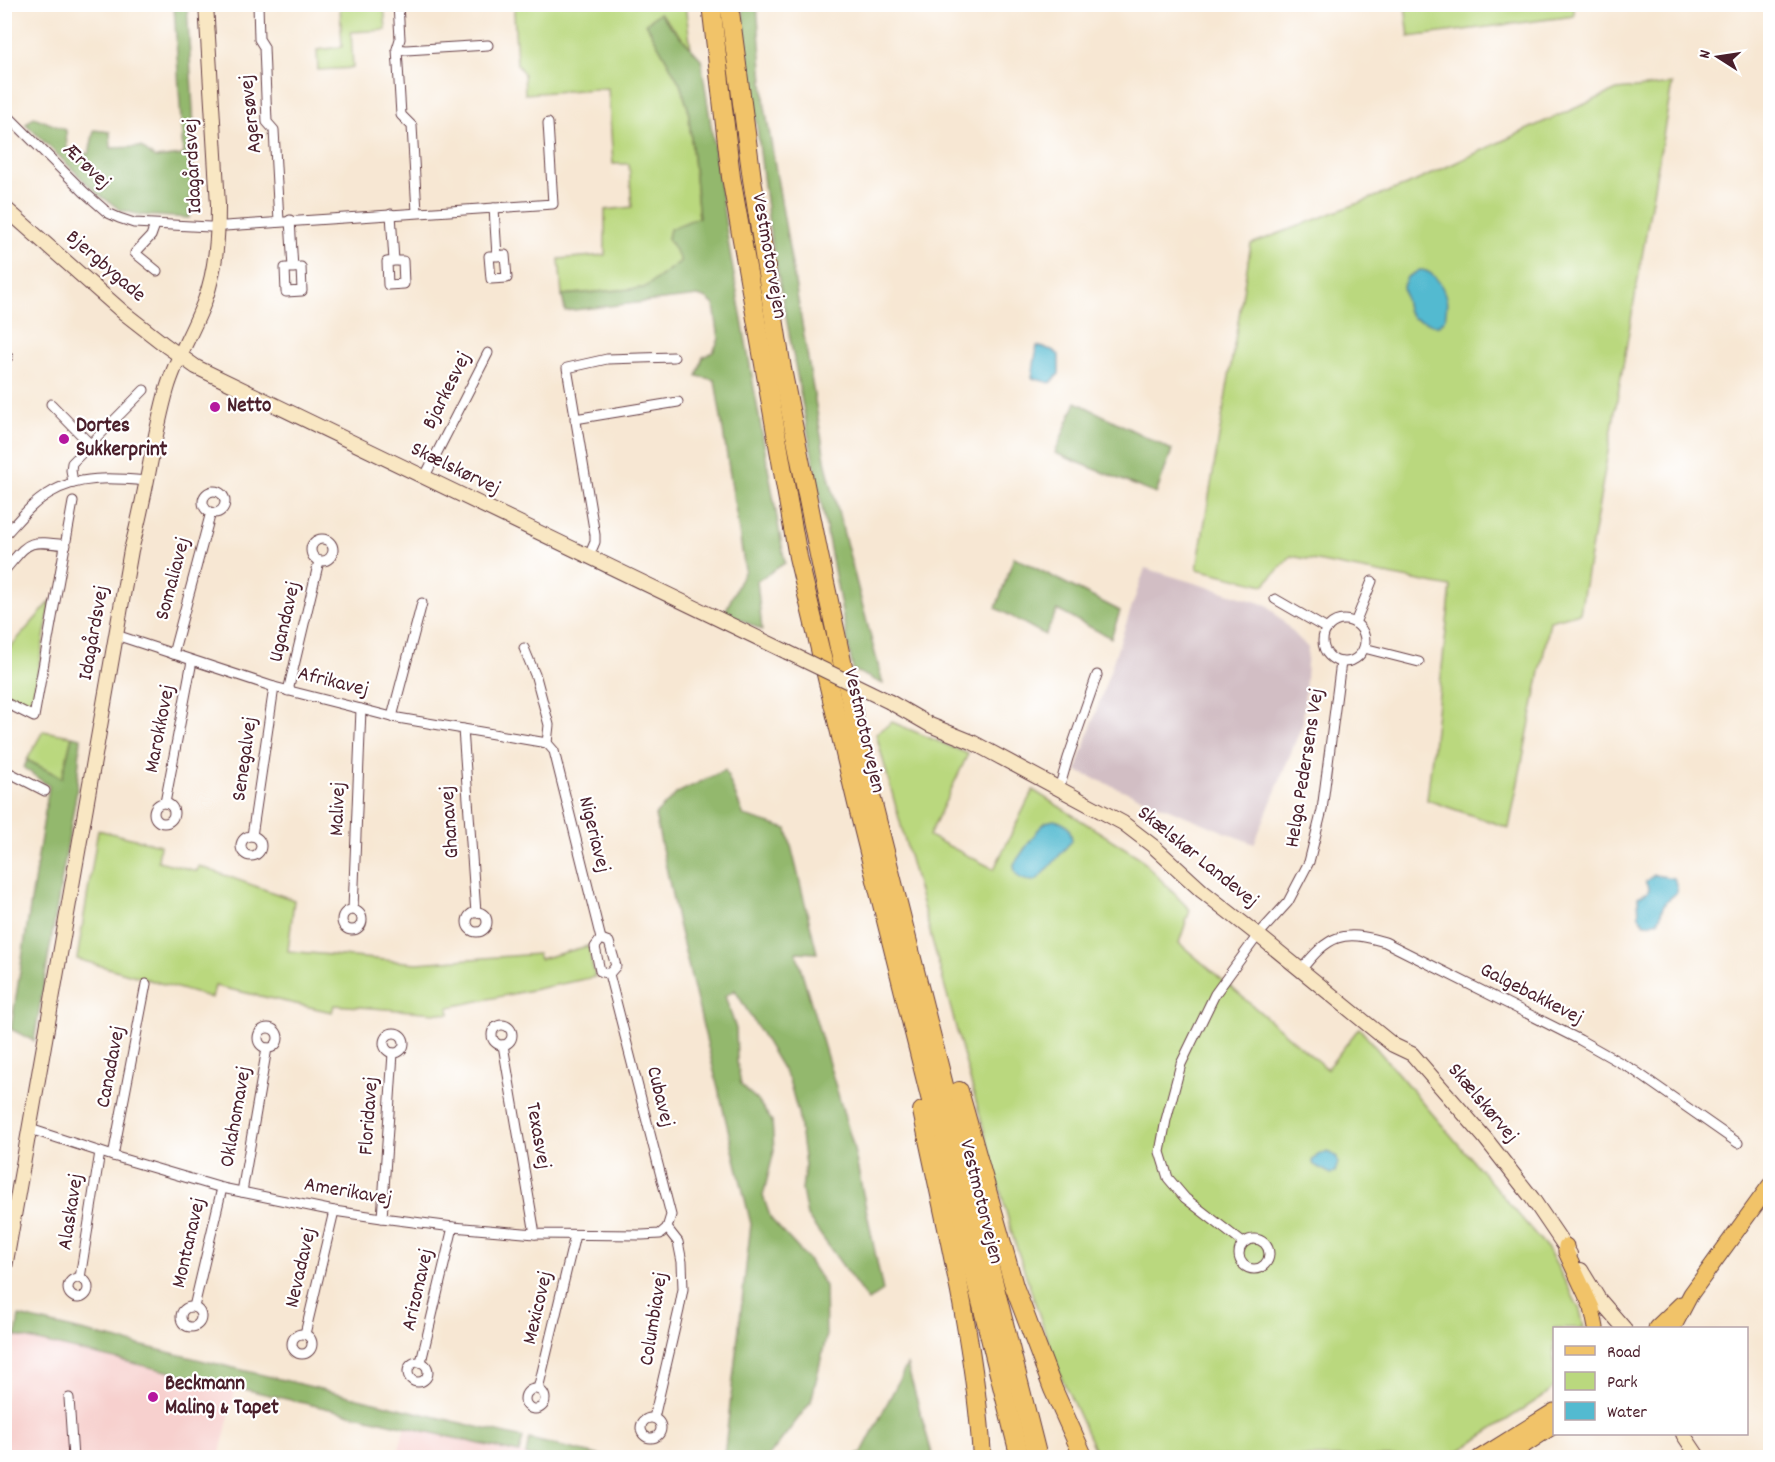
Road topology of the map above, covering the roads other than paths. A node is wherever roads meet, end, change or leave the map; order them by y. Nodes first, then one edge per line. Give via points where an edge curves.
1 (206, 4) edge
2 (258, 4) edge
3 (398, 4) edge
4 (711, 4) edge
5 (729, 4) edge
6 (488, 45) dead end
7 (397, 49) junction
8 (4, 112) edge
9 (548, 123) dead end
10 (494, 208) junction
11 (10, 211) edge
12 (417, 212) junction
13 (392, 214) junction
14 (290, 220) junction
15 (279, 221) junction
16 (155, 225) junction
17 (218, 226) junction
18 (4, 227) edge
19 (497, 255) dead end
20 (394, 261) dead end
21 (292, 268) dead end
22 (157, 272) dead end
23 (488, 353) dead end
24 (179, 356) junction
25 (674, 357) dead end
26 (144, 390) dead end
27 (678, 402) dead end
28 (51, 404) dead end
29 (575, 419) junction
30 (90, 444) junction
31 (424, 478) junction
32 (147, 481) junction
33 (73, 483) junction
34 (73, 502) dead end
35 (211, 512) dead end
36 (4, 536) edge
37 (66, 545) junction
38 (589, 556) junction
39 (319, 561) dead end
40 (4, 571) edge
41 (1372, 581) dead end
42 (1275, 599) dead end
43 (422, 603) dead end
44 (714, 617) joint
45 (1355, 622) junction
46 (1327, 629) junction
47 (116, 635) junction
48 (524, 648) dead end
49 (1364, 648) junction
50 (173, 654) junction
51 (192, 661) junction
52 (1341, 662) junction
53 (1419, 662) dead end
54 (1096, 675) dead end
55 (274, 687) junction
56 (288, 691) junction
57 (4, 702) edge
58 (361, 709) junction
59 (392, 717) junction
60 (463, 729) junction
61 (547, 743) junction
62 (864, 764) junction
63 (4, 770) edge
64 (1059, 789) junction
65 (45, 791) dead end
66 (165, 803) dead end
67 (252, 836) dead end
68 (352, 910) dead end
69 (476, 912) dead end
70 (885, 915) junction
71 (1258, 935) junction
72 (601, 939) junction
73 (1301, 970) junction
74 (609, 974) junction
75 (146, 984) dead end
76 (503, 1045) dead end
77 (267, 1048) dead end
78 (393, 1053) dead end
79 (30, 1129) junction
80 (1738, 1143) dead end
81 (100, 1152) junction
82 (113, 1156) junction
83 (1770, 1185) edge
84 (222, 1188) junction
85 (242, 1192) junction
86 (334, 1211) junction
87 (382, 1218) junction
88 (453, 1227) junction
89 (667, 1228) junction
90 (535, 1234) junction
91 (575, 1235) junction
92 (1243, 1243) dead end
93 (7, 1245) edge
94 (1566, 1246) junction
95 (4, 1274) edge
96 (80, 1278) dead end
97 (1691, 1294) junction
98 (1598, 1298) junction
99 (194, 1307) dead end
100 (1596, 1327) edge
101 (1610, 1327) edge
102 (1622, 1327) edge
103 (1658, 1327) edge
104 (1674, 1327) edge
105 (305, 1334) dead end
106 (421, 1362) dead end
107 (538, 1389) dead end
108 (69, 1398) dead end
109 (1553, 1406) edge
110 (1553, 1412) edge
111 (654, 1418) dead end
112 (1553, 1427) edge
113 (1514, 1435) junction
114 (1684, 1435) edge
115 (73, 1458) edge
116 (982, 1458) edge
117 (1020, 1458) edge
118 (1038, 1458) edge
119 (1084, 1458) edge
120 (1479, 1458) edge
121 (1505, 1458) edge
122 (1699, 1458) edge

1 - 17 street, Idagårdsvej
2 - 15 street, Agersøvej via 267,122 274,130
3 - 7 street
4 - 70 highway, Vestmotorvejen via 732,177 798,557
5 - 62 highway, Vestmotorvejen via 782,369
6 - 7 street
7 - 12 street via 401,114 412,126
8 - 16 street, Ærøvej via 108,213 134,223
9 - 10 street via 553,204
10 - 12 street
10 - 19 street
11 - 18 street
11 - 24 street, Bjergbygade via 124,313
12 - 13 street
13 - 14 street
13 - 20 street
14 - 15 street
14 - 21 street
15 - 17 street
16 - 17 street, Ærøvej
16 - 22 street via 151,236 135,253
17 - 24 street, Idagårdsvej via 209,288
23 - 31 street, Bjarkesvej
24 - 31 street, Skælskørvej
24 - 32 street, Idagårdsvej via 166,391
25 - 29 street via 607,359 567,368
26 - 30 street
27 - 29 street
28 - 30 street
29 - 38 street via 595,535
30 - 33 street via 72,463
31 - 38 street, Skælskørvej
32 - 33 street via 106,478
32 - 47 street, Idagårdsvej
33 - 36 street via 48,493
34 - 37 street
35 - 50 street, Somaliavej
37 - 40 street via 32,542
37 - 57 street via 34,717
38 - 44 street, Skælskørvej
39 - 56 street, Ugandavej
41 - 45 street
42 - 46 street
43 - 59 street
44 - 64 street, Skælskør Landevej, bridge via 894,704 948,725 971,742
45 - 46 street via 1337,621
45 - 49 street via 1364,633
46 - 52 street via 1325,649 1331,658
47 - 50 street, Afrikavej
47 - 79 street, Idagårdsvej
48 - 61 street via 549,725
49 - 52 street via 1355,659
49 - 53 street
50 - 51 street, Afrikavej
51 - 55 street, Afrikavej
51 - 66 street, Marokkovej
52 - 71 street, Helga Pedersens Vej via 1322,810 1309,862 1288,902
54 - 64 street
55 - 56 street, Afrikavej
55 - 67 street, Senegalvej
56 - 58 street, Afrikavej
58 - 59 street, Afrikavej
58 - 68 street, Malivej
59 - 60 street, Afrikavej
60 - 61 street, Afrikavej
60 - 69 street, Ghanavej
61 - 72 street, Nigeriavej via 554,751
62 - 118 highway, Vestmotorvejen
62 - 119 highway via 882,809 1014,1286
63 - 65 street
64 - 71 street, Skælskør Landevej via 1123,823
70 - 116 highway via 889,961 970,1347
70 - 117 highway, Vestmotorvejen
71 - 73 street, Skælskør Landevej
71 - 92 street, Helga Pedersens Vej via 1215,994 1181,1064 1160,1152 1168,1178 1185,1198
72 - 74 street, Cubavej via 595,947 597,959 600,971
72 - 74 street, Cubavej via 609,942 614,955 616,966
73 - 80 street, Galgebakkevej via 1327,942 1364,936 1385,942 1635,1071
73 - 94 street, Skælskørvej via 1393,1045 1412,1054 1485,1138
74 - 89 street, Cubavej via 671,1215
75 - 82 street, Canadavej
76 - 90 street, Texasvej
77 - 85 street, Oklahomavej
78 - 87 street, Floridavej
79 - 81 street, Amerikavej
79 - 93 street, Idagårdsvej
81 - 82 street, Amerikavej
81 - 96 street, Alaskavej
82 - 84 street, Amerikavej
83 - 97 main road
84 - 85 street, Amerikavej
84 - 99 street, Montanavej
85 - 86 street, Amerikavej
86 - 87 street, Amerikavej
86 - 105 street, Nevadavej
87 - 88 street, Amerikavej
88 - 90 street, Amerikavej
88 - 106 street, Arizonavej
89 - 91 street, Amerikavej via 642,1235
89 - 111 street, Columbiavej via 678,1242 683,1288
90 - 91 street, Amerikavej
91 - 107 street, Mexicovej
93 - 95 street, Idagårdsvej
94 - 98 street, Skælskørvej
94 - 100 main road via 1592,1308
97 - 103 main road
97 - 104 main road
98 - 101 street, Skælskørvej
98 - 102 street, Skælskørvej
108 - 115 street
109 - 113 main road
110 - 113 main road
112 - 121 main road
113 - 120 main road
114 - 122 street

